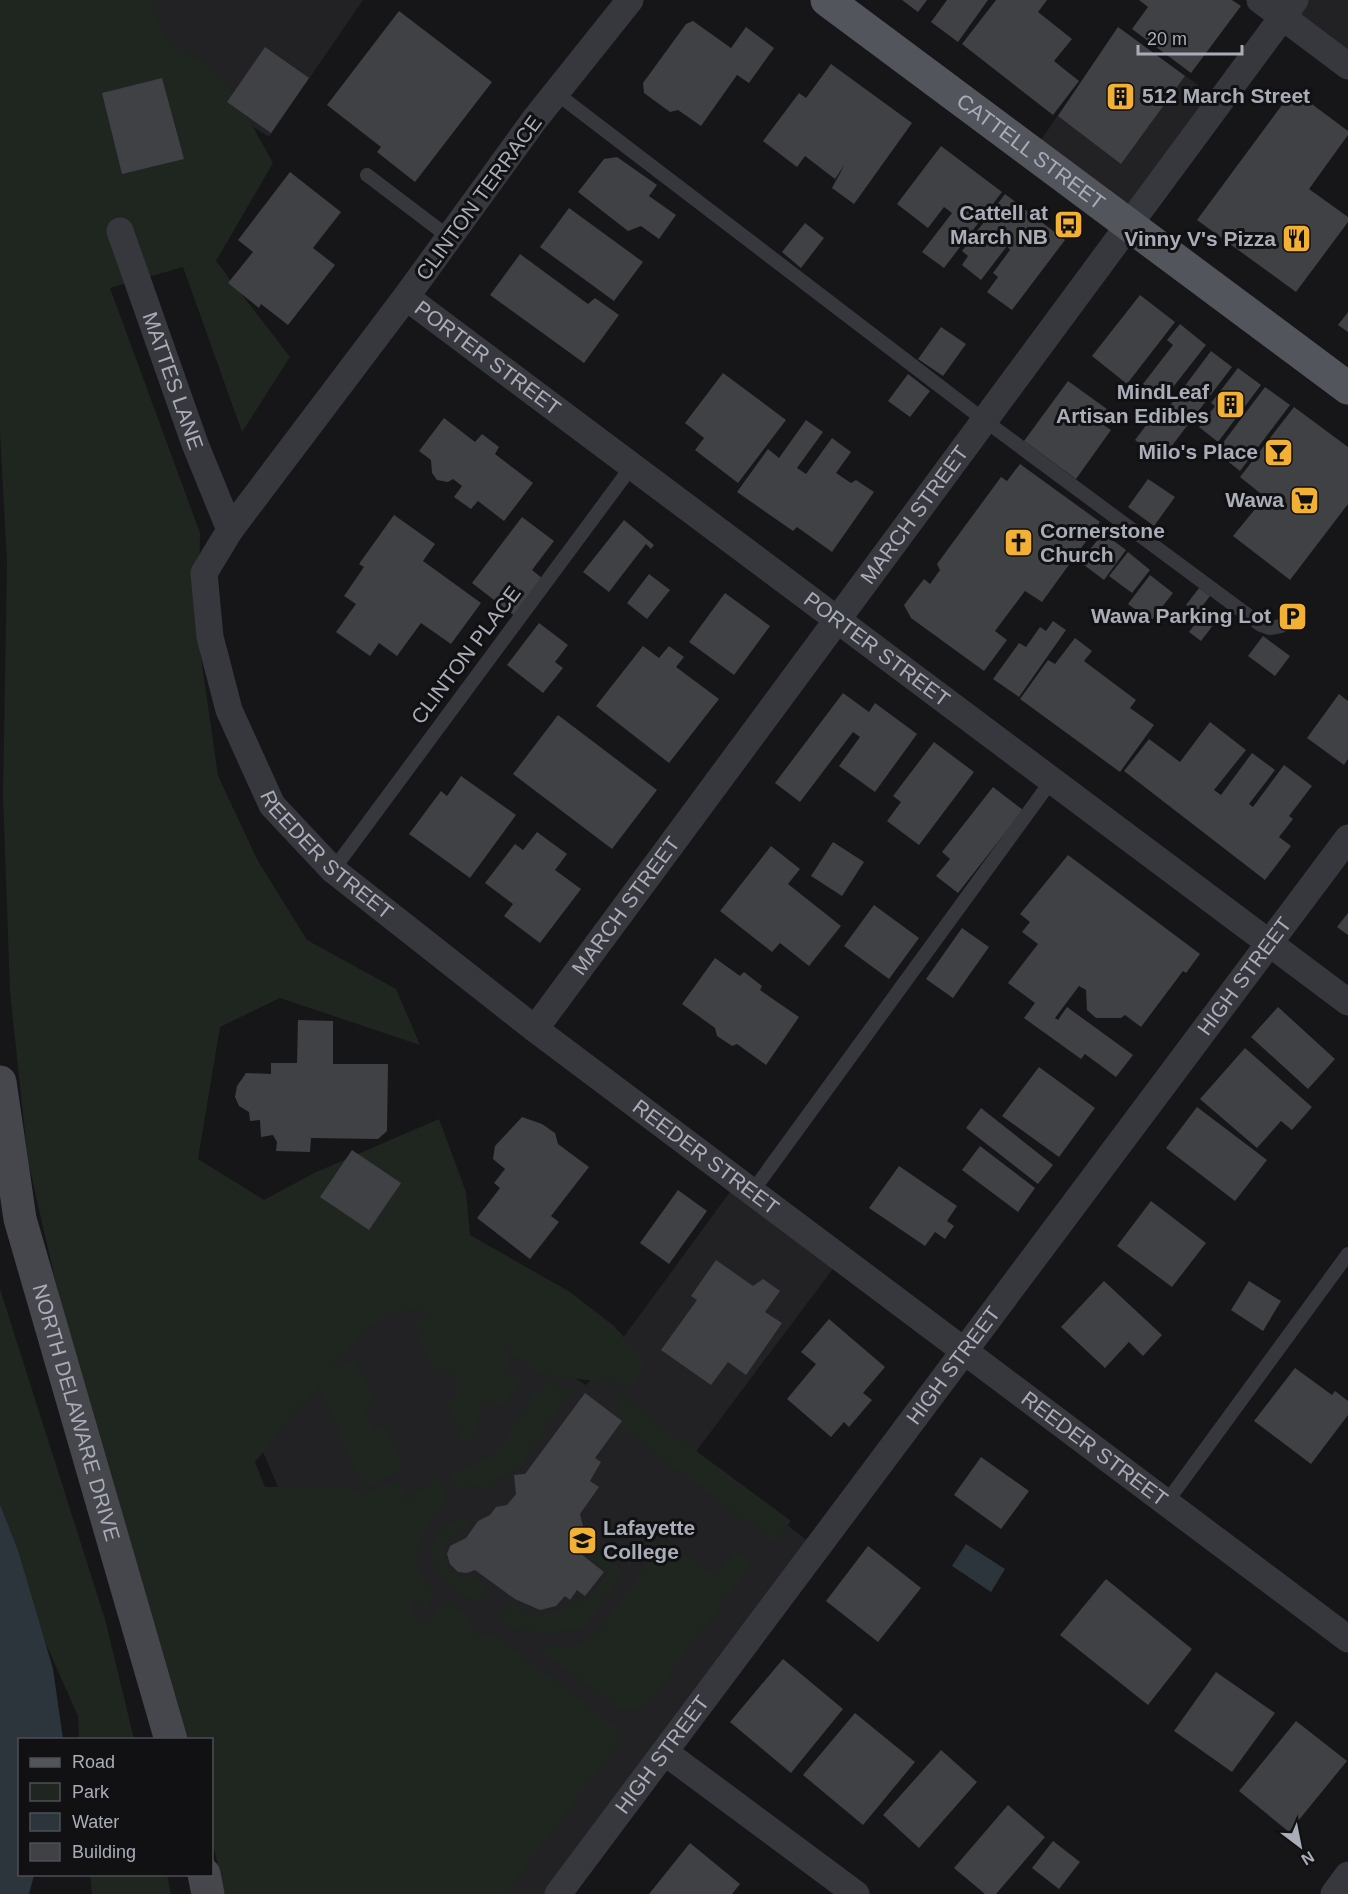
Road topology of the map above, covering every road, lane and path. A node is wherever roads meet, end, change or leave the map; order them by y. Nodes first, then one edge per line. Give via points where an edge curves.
1 (630, 0) edge
2 (827, 0) edge
3 (1260, 0) edge
4 (1289, 8) edge
5 (1348, 66) edge
6 (556, 93) junction
7 (367, 175) dead end
8 (1129, 225) junction
9 (120, 231) dead end
10 (450, 238) junction
11 (406, 297) junction
12 (1348, 388) edge
13 (984, 420) junction
14 (632, 466) junction
15 (230, 530) junction
16 (204, 573) joint
17 (837, 619) junction
18 (1281, 626) dead end
19 (1052, 780) junction
20 (1348, 838) edge
21 (333, 870) junction
22 (1269, 943) junction
23 (1348, 1002) edge
24 (535, 1029) junction
25 (0, 1082) edge
26 (752, 1192) junction
27 (1348, 1254) edge
28 (966, 1352) junction
29 (1166, 1503) junction
30 (1348, 1639) edge
31 (170, 1738) edge
32 (666, 1753) junction
33 (1348, 1875) edge
34 (204, 1876) edge
35 (208, 1894) edge
36 (558, 1894) edge
37 (856, 1894) edge
38 (1334, 1894) edge

1 - 6 street, CLINTON TERRACE
2 - 8 main road, CATTELL STREET
3 - 4 street
4 - 5 street
4 - 8 street, MARCH STREET
6 - 10 street, CLINTON TERRACE
6 - 13 lane
7 - 10 lane
8 - 12 main road, CATTELL STREET
8 - 13 street, MARCH STREET
9 - 15 street, MATTES LANE via 195,444
10 - 11 street, CLINTON TERRACE
11 - 14 street, PORTER STREET
11 - 15 street, CLINTON TERRACE
13 - 17 street, MARCH STREET
13 - 18 lane via 1261,625
14 - 17 street, PORTER STREET
14 - 21 lane, CLINTON PLACE
15 - 16 street, CLINTON TERRACE
16 - 21 street, REEDER STREET via 210,637 229,710 272,805
17 - 19 street, PORTER STREET
17 - 24 street, MARCH STREET
19 - 22 street, PORTER STREET
19 - 26 lane
20 - 22 street, HIGH STREET
21 - 24 street, REEDER STREET
22 - 23 street, PORTER STREET
22 - 28 street, HIGH STREET
24 - 26 street, REEDER STREET
25 - 31 main road, NORTH DELAWARE DRIVE via 20,1219
26 - 28 street, REEDER STREET
27 - 29 lane
28 - 29 street, REEDER STREET
28 - 32 street, HIGH STREET
29 - 30 street, REEDER STREET
32 - 36 street, HIGH STREET
32 - 37 street
33 - 38 street
34 - 35 main road

